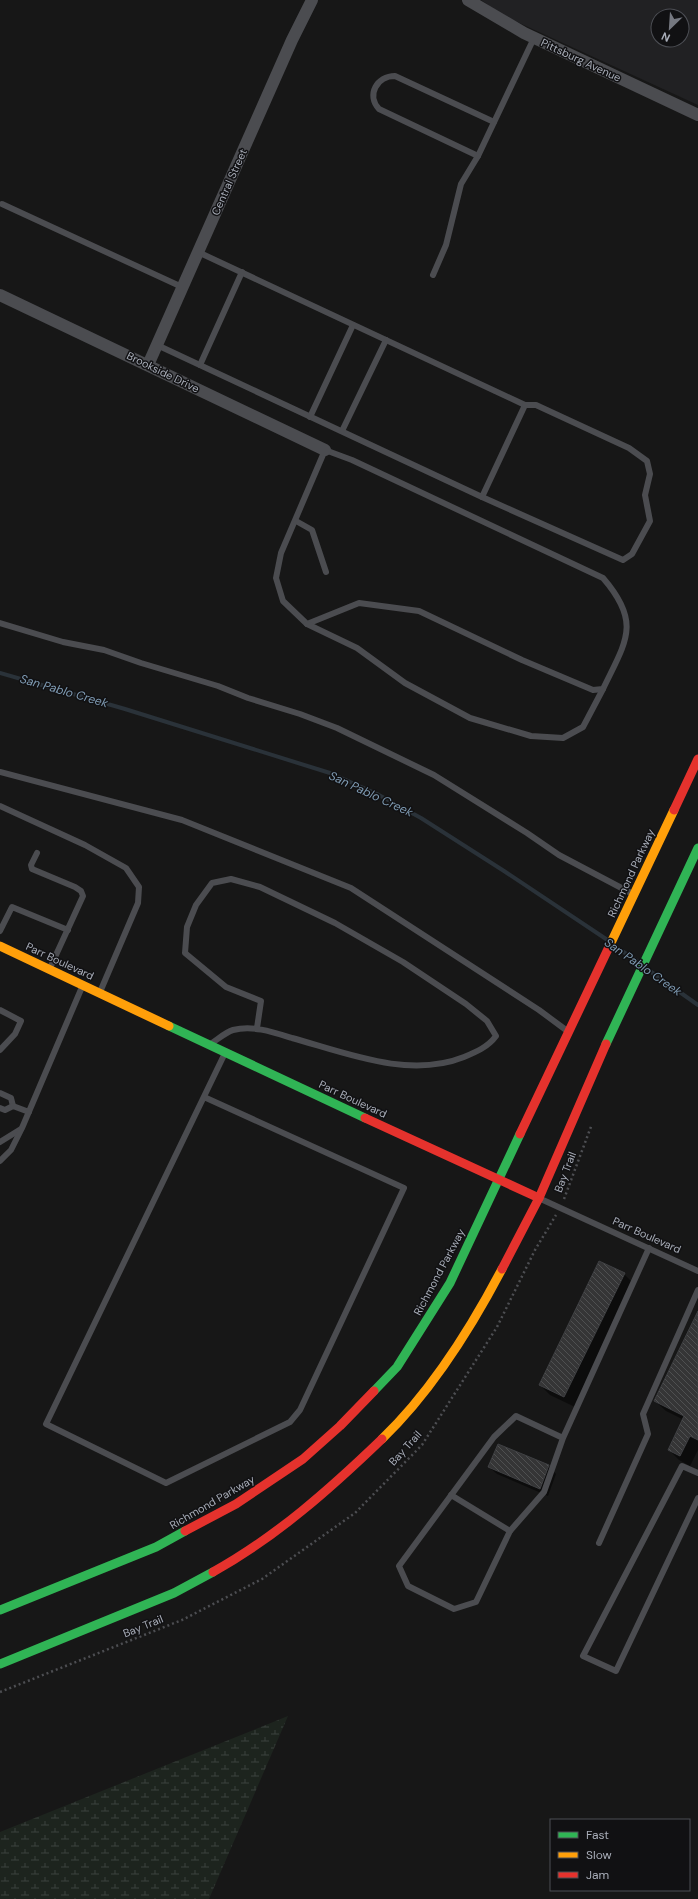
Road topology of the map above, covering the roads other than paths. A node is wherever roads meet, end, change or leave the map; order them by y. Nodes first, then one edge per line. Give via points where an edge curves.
1 (312, 0) edge
2 (468, 0) edge
3 (534, 38) junction
4 (698, 115) edge
5 (494, 122) junction
6 (478, 156) junction
7 (2, 204) dead end
8 (198, 252) junction
9 (242, 272) junction
10 (432, 276) dead end
11 (182, 287) junction
12 (0, 295) edge
13 (353, 324) junction
14 (386, 340) junction
15 (157, 345) junction
16 (148, 365) junction
17 (200, 365) junction
18 (525, 405) junction
19 (310, 416) junction
20 (342, 431) junction
21 (325, 450) junction
22 (482, 497) junction
23 (296, 521) junction
24 (326, 572) dead end
25 (0, 623) edge
26 (307, 624) junction
27 (603, 689) junction
28 (698, 759) edge
29 (0, 772) edge
30 (0, 806) edge
31 (698, 848) edge
32 (37, 853) dead end
33 (634, 895) junction
34 (68, 930) junction
35 (0, 931) edge
36 (0, 946) edge
37 (50, 970) junction
38 (83, 985) junction
39 (99, 993) junction
40 (0, 1010) edge
41 (257, 1028) junction
42 (569, 1032) junction
43 (209, 1045) junction
44 (0, 1050) edge
45 (225, 1052) junction
46 (0, 1093) edge
47 (204, 1097) junction
48 (13, 1106) junction
49 (0, 1108) edge
50 (29, 1112) junction
51 (22, 1128) junction
52 (0, 1142) edge
53 (0, 1161) edge
54 (499, 1181) junction
55 (539, 1198) junction
56 (649, 1248) junction
57 (698, 1271) edge
58 (698, 1290) edge
59 (563, 1438) junction
60 (698, 1473) edge
61 (451, 1495) junction
62 (698, 1498) edge
63 (510, 1530) junction
64 (599, 1543) dead end
65 (0, 1610) edge
66 (0, 1664) edge

1 - 8 street, Central Street
2 - 3 street, Pittsburg Avenue
3 - 4 street, Pittsburg Avenue
3 - 5 lane
5 - 6 lane
5 - 6 lane via 395,76 382,78 376,85 373,99 379,109
6 - 10 lane via 461,184 446,245
7 - 11 lane
8 - 9 lane
8 - 11 street, Central Street
9 - 13 lane
9 - 17 lane
11 - 15 street, Central Street
12 - 16 street, Brookside Drive
13 - 14 lane
13 - 19 lane
14 - 18 lane
14 - 20 lane
15 - 16 street, Central Street
15 - 17 lane
16 - 21 street, Brookside Drive
17 - 19 lane
18 - 22 lane
18 - 22 lane via 536,405 629,448 647,461 650,474 645,495 650,521 645,532 632,554 623,560
19 - 20 lane
20 - 22 lane
21 - 23 lane
21 - 27 lane via 352,460 602,578 616,593 624,609 627,627 625,643
23 - 24 lane via 312,530
23 - 26 lane via 281,553 276,578 283,601
25 - 33 lane via 63,642 104,650 218,686 337,728 434,774 559,855
26 - 27 lane via 359,603 419,610 593,690
26 - 27 lane via 357,648 405,683 470,718 531,736 563,738 583,727
28 - 33 main road, Richmond Parkway
29 - 42 lane via 182,820 351,888
30 - 39 lane via 85,845 126,868 139,887 138,904
31 - 55 main road via 617,1019
32 - 34 lane via 31,865 32,869 81,891 83,896
33 - 42 main road, Richmond Parkway
34 - 35 lane via 12,907
34 - 37 lane
36 - 37 main road, Parr Boulevard
37 - 38 main road, Parr Boulevard
38 - 39 main road, Parr Boulevard
38 - 50 lane
39 - 43 main road, Parr Boulevard
40 - 44 lane via 21,1021 15,1034
41 - 41 lane via 375,1060 412,1066 448,1063 490,1044 496,1036 487,1021 453,995 403,962 335,923 260,887 231,879 212,883 196,905 187,927 185,953 226,987 261,1001
41 - 43 lane via 232,1030
42 - 54 main road, Richmond Parkway
43 - 45 main road, Parr Boulevard
45 - 47 lane
45 - 54 main road, Parr Boulevard
46 - 48 lane via 11,1098
47 - 47 lane via 46,1424 166,1483 290,1422 300,1410 404,1188
48 - 49 lane via 5,1110
48 - 50 lane
50 - 51 lane
51 - 52 lane
51 - 53 lane via 11,1150
54 - 55 main road, Parr Boulevard
54 - 65 main road, Richmond Parkway via 450,1283 397,1367 340,1426 303,1459 236,1504 156,1547
55 - 56 lane, Parr Boulevard
55 - 66 main road via 485,1301 441,1370 399,1423 345,1475 291,1521 236,1559 174,1592
56 - 57 lane, Parr Boulevard
56 - 59 lane
58 - 64 lane via 643,1414 648,1434
59 - 61 lane via 516,1416 494,1437
59 - 63 lane via 544,1492
60 - 62 lane via 682,1466 583,1656 616,1671
61 - 63 lane
61 - 63 lane via 399,1566 408,1586 454,1609 476,1602

